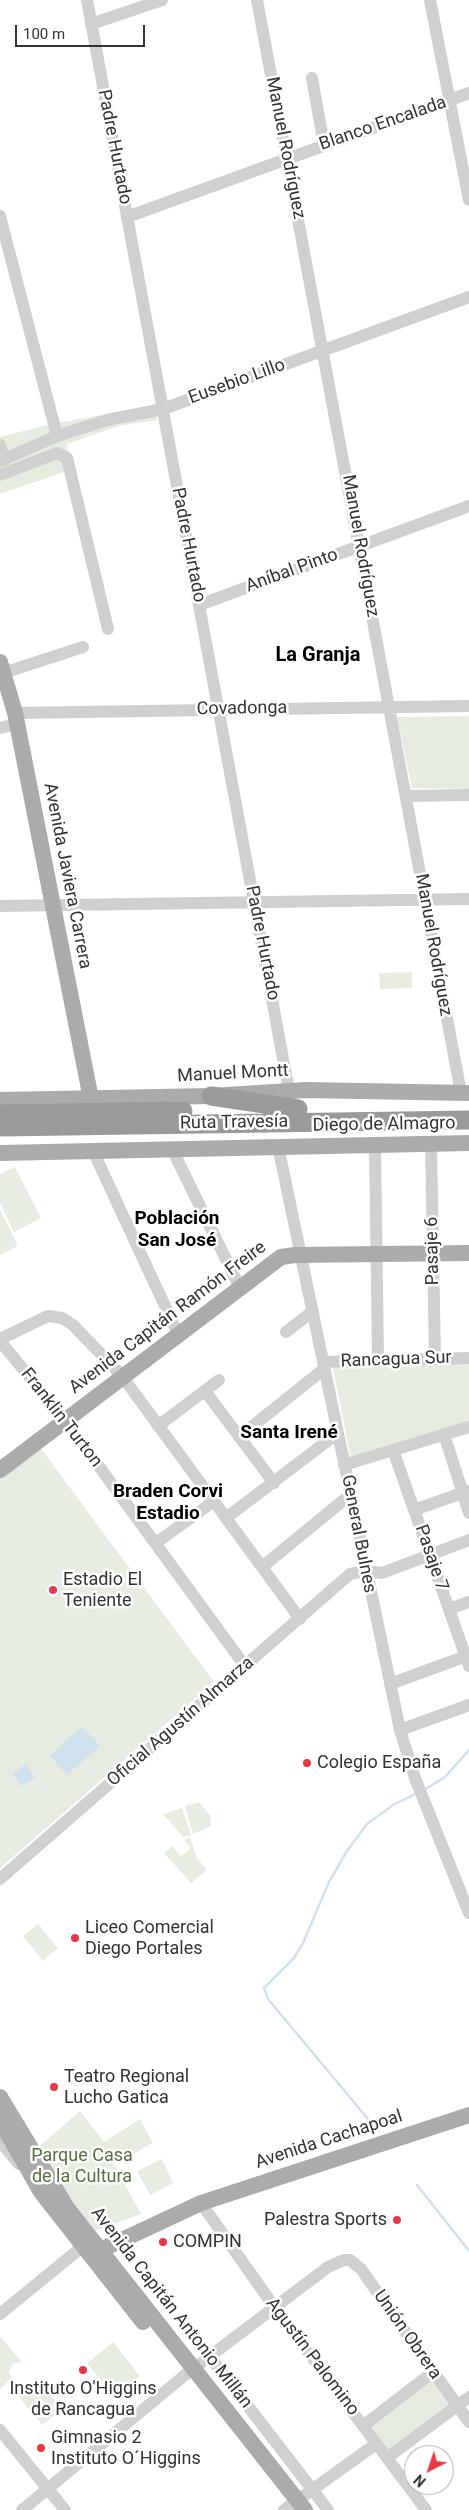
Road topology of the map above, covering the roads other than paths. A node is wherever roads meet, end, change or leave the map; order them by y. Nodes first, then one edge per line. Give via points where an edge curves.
1 (87, 0) edge
2 (162, 0) edge
3 (257, 0) edge
4 (430, 0) edge
5 (91, 24) junction
6 (312, 78) dead end
7 (469, 93) edge
8 (449, 101) junction
9 (324, 145) junction
10 (287, 157) junction
11 (469, 200) edge
12 (0, 216) edge
13 (127, 217) junction
14 (2, 239) edge
15 (469, 297) edge
16 (323, 351) junction
17 (163, 409) junction
18 (58, 436) junction
19 (0, 445) edge
20 (30, 456) junction
21 (1, 461) edge
22 (0, 475) edge
23 (469, 506) edge
24 (360, 546) junction
25 (199, 605) junction
26 (108, 629) dead end
27 (83, 647) dead end
28 (1, 670) edge
29 (469, 706) edge
30 (389, 707) junction
31 (218, 710) junction
32 (16, 718) junction
33 (0, 728) edge
34 (407, 796) junction
35 (469, 796) edge
36 (469, 899) edge
37 (424, 900) junction
38 (254, 902) junction
39 (51, 905) junction
40 (0, 906) edge
41 (289, 1090) junction
42 (211, 1096) junction
43 (466, 1098) edge
44 (91, 1099) junction
45 (2, 1103) edge
46 (298, 1109) junction
47 (423, 1120) junction
48 (469, 1120) edge
49 (469, 1128) edge
50 (0, 1129) edge
51 (469, 1143) edge
52 (375, 1144) junction
53 (431, 1144) junction
54 (278, 1146) junction
55 (173, 1151) junction
56 (0, 1153) edge
57 (94, 1153) junction
58 (469, 1252) edge
59 (433, 1253) junction
60 (376, 1254) junction
61 (300, 1255) junction
62 (240, 1288) junction
63 (313, 1311) junction
64 (286, 1332) dead end
65 (178, 1334) junction
66 (0, 1340) edge
67 (469, 1358) edge
68 (434, 1359) junction
69 (378, 1360) junction
70 (324, 1365) junction
71 (122, 1376) junction
72 (219, 1380) dead end
73 (205, 1391) junction
74 (65, 1420) junction
75 (158, 1426) junction
76 (469, 1426) edge
77 (338, 1434) junction
78 (444, 1434) junction
79 (239, 1437) junction
80 (393, 1450) junction
81 (344, 1465) junction
82 (0, 1470) edge
83 (274, 1483) junction
84 (466, 1492) edge
85 (350, 1495) junction
86 (214, 1501) junction
87 (414, 1510) junction
88 (469, 1512) edge
89 (226, 1518) junction
90 (469, 1540) edge
91 (156, 1543) junction
92 (429, 1554) junction
93 (262, 1567) junction
94 (365, 1571) junction
95 (469, 1602) edge
96 (449, 1609) junction
97 (300, 1619) junction
98 (468, 1659) edge
99 (246, 1666) junction
100 (390, 1684) junction
101 (469, 1705) edge
102 (400, 1730) junction
103 (0, 1880) edge
104 (463, 1880) edge
105 (469, 1913) edge
106 (0, 2098) edge
107 (469, 2116) edge
108 (0, 2120) edge
109 (0, 2141) edge
110 (41, 2192) junction
111 (201, 2202) junction
112 (88, 2247) junction
113 (275, 2308) junction
114 (0, 2314) edge
115 (210, 2356) junction
116 (189, 2372) junction
117 (433, 2372) junction
118 (469, 2397) edge
119 (457, 2406) junction
120 (469, 2422) edge
121 (363, 2426) junction
122 (0, 2430) edge
123 (376, 2444) junction
124 (387, 2458) junction
125 (48, 2488) junction
126 (312, 2489) junction
127 (293, 2507) edge
128 (22, 2510) edge
129 (65, 2510) edge
130 (328, 2510) edge
131 (426, 2510) edge

1 - 5 street, Padre Hurtado
2 - 5 street
3 - 10 street, Manuel Rodríguez
4 - 8 street
5 - 13 street, Padre Hurtado
6 - 9 street
7 - 8 street, Blanco Encalada
8 - 9 street, Blanco Encalada
8 - 11 street
9 - 10 street, Blanco Encalada
10 - 13 street, Blanco Encalada
10 - 16 street, Manuel Rodríguez
12 - 14 street
13 - 17 street, Padre Hurtado
14 - 18 street
15 - 16 street, Eusebio Lillo
16 - 17 street, Eusebio Lillo
16 - 24 street, Manuel Rodríguez
17 - 18 street, Eusebio Lillo via 107,420
17 - 25 street, Padre Hurtado
18 - 20 street, Eusebio Lillo
19 - 21 street
20 - 21 street, Eusebio Lillo
20 - 22 street, Eusebio Lillo
20 - 26 street via 57,453 67,458
23 - 24 street, Aníbal Pinto
24 - 25 street, Aníbal Pinto
24 - 30 street, Manuel Rodríguez
25 - 31 street, Padre Hurtado
27 - 28 street
28 - 32 main road, Avenida Javiera Carrera
29 - 30 street, Covadonga
30 - 31 street, Covadonga
30 - 34 street, Manuel Rodríguez
31 - 32 street, Covadonga
31 - 38 street, Padre Hurtado
32 - 33 street, Covadonga
32 - 39 main road, Avenida Javiera Carrera
34 - 35 street
34 - 37 street, Manuel Rodríguez
36 - 37 street
37 - 38 street
37 - 43 street, Manuel Rodríguez
38 - 39 street
38 - 41 street, Padre Hurtado
39 - 40 street
39 - 44 main road, Avenida Javiera Carrera
41 - 42 main road, Manuel Montt
41 - 43 main road, Manuel Montt
42 - 44 main road, Manuel Montt
42 - 46 highway
43 - 46 highway, Ruta Travesía
44 - 45 main road, Manuel Montt
45 - 46 highway, Ruta Travesía
47 - 48 highway, Ruta Travesía
47 - 49 highway
47 - 50 highway, Ruta Travesía
51 - 53 main road, Diego de Almagro
52 - 53 main road, Diego de Almagro
52 - 54 main road, Diego de Almagro
52 - 60 street
53 - 59 street, Pasaje 6
54 - 55 main road, Diego de Almagro
54 - 61 street, General Bulnes
55 - 57 main road, Diego de Almagro
55 - 62 street
56 - 57 main road, Diego de Almagro
57 - 65 street
58 - 59 main road, Avenida Capitán Ramón Freire
59 - 60 main road, Avenida Capitán Ramón Freire
59 - 68 street, Pasaje 6
60 - 61 main road, Avenida Capitán Ramón Freire
60 - 69 street
61 - 62 main road, Avenida Capitán Ramón Freire via 281,1257
61 - 63 street, General Bulnes
62 - 65 main road, Avenida Capitán Ramón Freire
63 - 64 street
63 - 70 street, General Bulnes
65 - 71 main road, Avenida Capitán Ramón Freire
66 - 71 street via 43,1318 62,1318 73,1325
66 - 74 street, Franklin Turton
67 - 68 street, Rancagua Sur
68 - 69 street, Rancagua Sur
69 - 70 street, Rancagua Sur
70 - 77 street, General Bulnes
70 - 79 street
71 - 74 main road, Avenida Capitán Ramón Freire
71 - 75 street
72 - 73 street
73 - 75 street
73 - 79 street
74 - 82 main road, Avenida Capitán Ramón Freire
74 - 91 street, Franklin Turton
75 - 86 street
76 - 78 street
77 - 81 street, General Bulnes
77 - 83 street
78 - 80 street
78 - 84 street
79 - 83 street
80 - 81 street
80 - 87 street, Pasaje 7
81 - 85 street, General Bulnes
83 - 89 street
84 - 87 street
84 - 88 street
85 - 93 street
85 - 94 street, General Bulnes
86 - 89 street
86 - 91 street
87 - 92 street, Pasaje 7
89 - 93 street
90 - 92 street
91 - 99 street, Franklin Turton
92 - 94 street via 382,1573
92 - 96 street, Pasaje 7
93 - 97 street
94 - 97 street, Oficial Agustín Almarza via 350,1574
94 - 100 street, General Bulnes
95 - 96 street
96 - 98 street, Pasaje 7
97 - 99 street, Oficial Agustín Almarza
98 - 100 street
99 - 103 street, Oficial Agustín Almarza
100 - 102 street, General Bulnes
101 - 102 street
102 - 104 street, General Bulnes via 420,1791
104 - 105 street, General Bulnes
106 - 112 main road, Avenida Capitán Antonio Millán
107 - 111 main road, Avenida Cachapoal
108 - 110 main road, Avenida Capitán Antonio Millán
109 - 110 street, Avenida Capitán Antonio Millán
110 - 112 main road, Avenida Capitán Antonio Millán
111 - 112 main road, Avenida Cachapoal via 193,2201
111 - 113 street, Agustín Palomino
112 - 114 street
112 - 116 main road, Avenida Capitán Antonio Millán
113 - 115 street
113 - 117 street, Unión Obrera via 338,2261 350,2260 361,2270
113 - 121 street, Agustín Palomino
115 - 116 street
115 - 126 street, Avenida Capitán Antonio Millán
116 - 125 street
116 - 127 main road, Avenida Capitán Antonio Millán
117 - 119 street, Unión Obrera
117 - 121 street
118 - 119 street
119 - 120 street, Unión Obrera
119 - 124 street
121 - 123 street, Agustín Palomino
122 - 125 street
123 - 124 street, Agustín Palomino
123 - 126 street
124 - 131 street, Agustín Palomino
125 - 128 street
125 - 129 street
126 - 127 street
126 - 130 street, Avenida Capitán Antonio Millán

